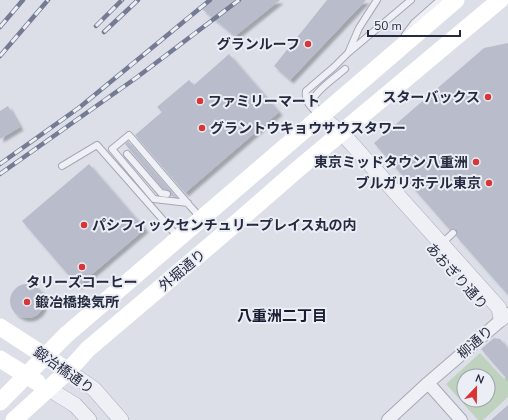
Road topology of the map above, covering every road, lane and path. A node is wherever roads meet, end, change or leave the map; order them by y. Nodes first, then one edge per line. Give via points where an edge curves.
1 (377, 0) edge
2 (410, 0) edge
3 (440, 0) edge
4 (456, 0) edge
5 (500, 2) edge
6 (401, 47) junction
7 (348, 53) junction
8 (345, 69) dead end
9 (321, 117) junction
10 (342, 133) junction
11 (326, 146) junction
12 (127, 154) dead end
13 (62, 166) dead end
14 (167, 194) dead end
15 (188, 203) junction
16 (201, 219) junction
17 (453, 233) dead end
18 (179, 238) junction
19 (441, 244) junction
20 (506, 320) edge
21 (0, 327) edge
22 (45, 356) junction
23 (0, 359) edge
24 (68, 371) junction
25 (27, 376) junction
26 (428, 383) junction
27 (49, 389) junction
28 (0, 402) edge
29 (455, 418) edge
30 (14, 420) edge
31 (89, 420) edge
32 (121, 420) edge
33 (388, 420) edge

1 - 7 lane via 359,28
2 - 7 lane
3 - 6 lane via 414,23 404,36
4 - 6 main road, 外堀通り
5 - 10 main road, 外堀通り
6 - 9 main road, 外堀通り
7 - 9 lane via 306,91 307,102
8 - 9 lane via 314,98 314,104
9 - 10 street, あおぎり通り
9 - 16 main road, 外堀通り
10 - 11 main road, 外堀通り
10 - 19 street, あおぎり通り
11 - 20 street, あおぎり通り via 345,149 492,314
11 - 24 main road, 外堀通り via 88,349
12 - 14 lane via 161,193
13 - 18 lane via 97,145
15 - 15 lane via 154,199 112,149 128,135
15 - 16 lane
16 - 18 main road, 外堀通り
17 - 19 lane
18 - 22 main road, 外堀通り
19 - 20 street, あおぎり通り via 499,308
20 - 26 street, 柳通り
21 - 22 main road, 鍛冶橋通り
22 - 24 main road, 鍛冶橋通り
22 - 25 main road, 外堀通り
23 - 25 main road, 鍛冶橋通り
24 - 27 main road, 外堀通り
24 - 32 street, 鍛冶橋通り via 94,389
25 - 27 main road, 鍛冶橋通り
25 - 28 main road, 外堀通り
26 - 29 street
26 - 33 street, 柳通り
27 - 30 main road, 外堀通り
27 - 31 street, 鍛冶橋通り via 75,405

